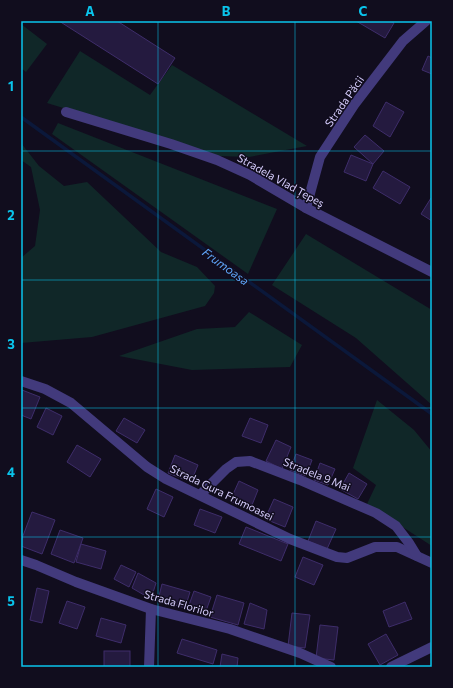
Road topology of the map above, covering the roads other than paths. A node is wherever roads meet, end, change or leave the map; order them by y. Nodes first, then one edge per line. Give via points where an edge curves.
1 (426, 21) edge
2 (432, 24) edge
3 (66, 112) dead end
4 (306, 208) junction
5 (432, 272) edge
6 (21, 381) edge
7 (200, 495) junction
8 (418, 556) junction
9 (21, 560) edge
10 (432, 563) edge
11 (151, 609) junction
12 (432, 647) edge
13 (149, 667) edge
14 (331, 667) edge
15 (391, 667) edge

1 - 2 street
1 - 4 street, Strada Păcii via 403,41 354,105 320,158
3 - 4 street, Stradela Vlad Țepeş via 217,160 250,175
4 - 5 street, Stradela Vlad Țepeş
6 - 7 street, Strada Gura Frumoasei via 45,389 71,403 147,468
7 - 8 street, Strada Gura Frumoasei via 336,557 347,558 375,547 397,547
7 - 8 street, Stradela 9 Mai via 231,465 250,461 376,513 396,526
8 - 10 street, Strada Gura Frumoasei
9 - 11 street, Strada Florilor
11 - 13 street
11 - 14 street, Strada Florilor via 230,629 300,653
12 - 15 street

